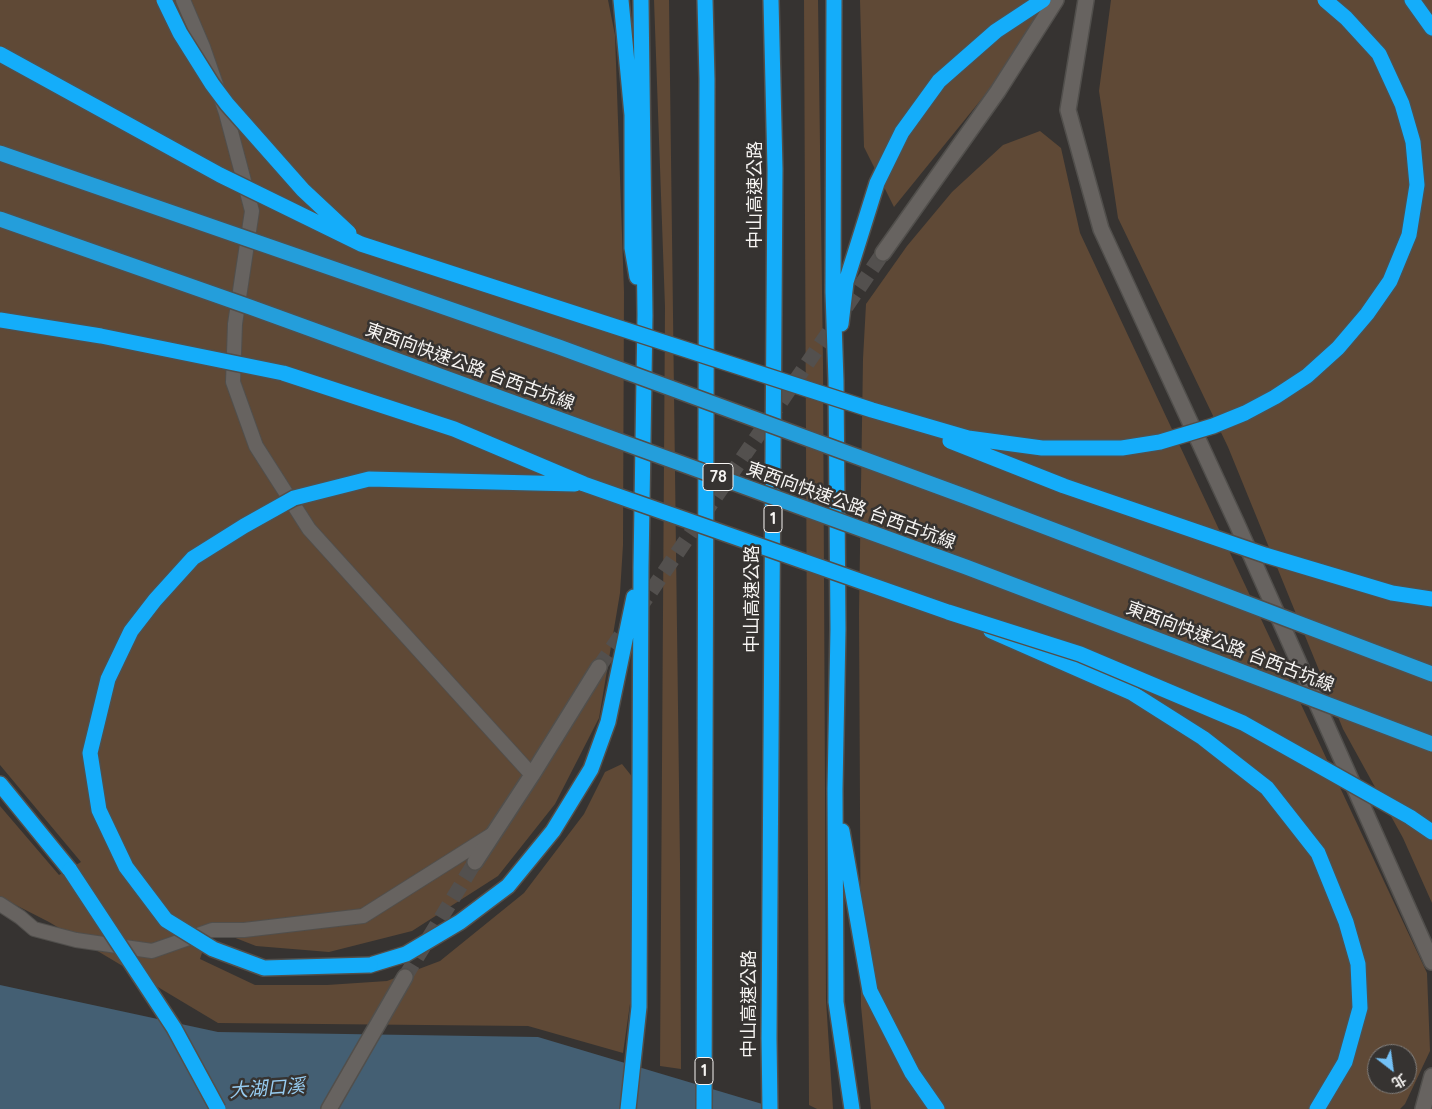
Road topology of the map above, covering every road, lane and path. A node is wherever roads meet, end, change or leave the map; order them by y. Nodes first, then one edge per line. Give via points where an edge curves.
1 (164, 0) edge
2 (183, 0) edge
3 (621, 0) edge
4 (641, 0) edge
5 (705, 0) edge
6 (771, 0) edge
7 (834, 0) edge
8 (1043, 0) edge
9 (1056, 0) edge
10 (1086, 0) edge
11 (1325, 0) edge
12 (1412, 0) edge
13 (1432, 28) edge
14 (0, 54) edge
15 (0, 152) edge
16 (0, 220) edge
17 (361, 244) junction
18 (884, 253) tunnel mouth
19 (644, 315) junction
20 (0, 320) edge
21 (836, 380) junction
22 (872, 410) junction
23 (584, 484) junction
24 (641, 567) junction
25 (1432, 599) edge
26 (948, 612) junction
27 (599, 668) tunnel mouth
28 (1432, 674) edge
29 (1432, 744) edge
30 (532, 775) junction
31 (0, 784) edge
32 (835, 789) junction
33 (1432, 832) edge
34 (494, 834) junction
35 (475, 862) tunnel mouth
36 (0, 904) edge
37 (1432, 962) edge
38 (405, 977) tunnel mouth
39 (1432, 1076) edge
40 (218, 1109) edge
41 (329, 1109) edge
42 (628, 1109) edge
43 (704, 1109) edge
44 (770, 1109) edge
45 (852, 1109) edge
46 (937, 1109) edge
47 (1317, 1109) edge
48 (1423, 1109) edge

1 - 17 highway, bridge via 180,33 227,104 303,190
2 - 30 lane via 226,113 252,211 234,324 233,382 256,446 309,529
3 - 19 highway via 632,115 632,248
4 - 19 highway
5 - 43 highway, 1
6 - 44 highway, 中山高速公路 / 1 via 775,169
7 - 21 highway via 833,292
8 - 21 highway via 996,31 939,81 902,132 877,183 846,282
9 - 18 street via 998,92
10 - 37 street via 1068,110 1101,229 1237,524
11 - 22 highway, bridge via 1379,54 1402,104 1414,142 1418,185 1409,235 1390,281 1338,348 1307,376 1245,413 1160,442 1122,448 1042,448 968,438
12 - 13 highway
14 - 17 highway, bridge via 220,175
15 - 28 highway, bridge via 560,347
16 - 29 highway, 東西向快速公路 台西古坑線 / 78, bridge via 250,307 956,564
17 - 22 highway, bridge
19 - 24 highway
20 - 23 highway, bridge via 100,336 283,373 454,429
21 - 32 highway via 838,629
22 - 25 highway, bridge via 1064,486 1265,554 1392,593
23 - 24 highway, bridge via 369,478 294,498 193,558 131,631 108,679 90,753 100,810 126,867 166,920 213,949 264,968 370,965 406,954 460,922 508,886 553,831 591,770 608,722
23 - 26 highway, bridge
24 - 42 highway via 639,1007
26 - 33 highway, bridge via 1080,654 1243,723
26 - 47 highway, bridge via 1132,694 1203,738 1267,788 1318,853 1346,922 1358,964 1360,1008 1345,1062
27 - 30 street
30 - 34 street
31 - 40 highway, bridge via 70,870 174,1028
32 - 45 highway via 836,1002
32 - 46 highway via 870,991 912,1073
34 - 35 street
34 - 36 lane via 363,916 244,930 212,930 152,951 76,940 34,929
38 - 41 street
39 - 48 street

